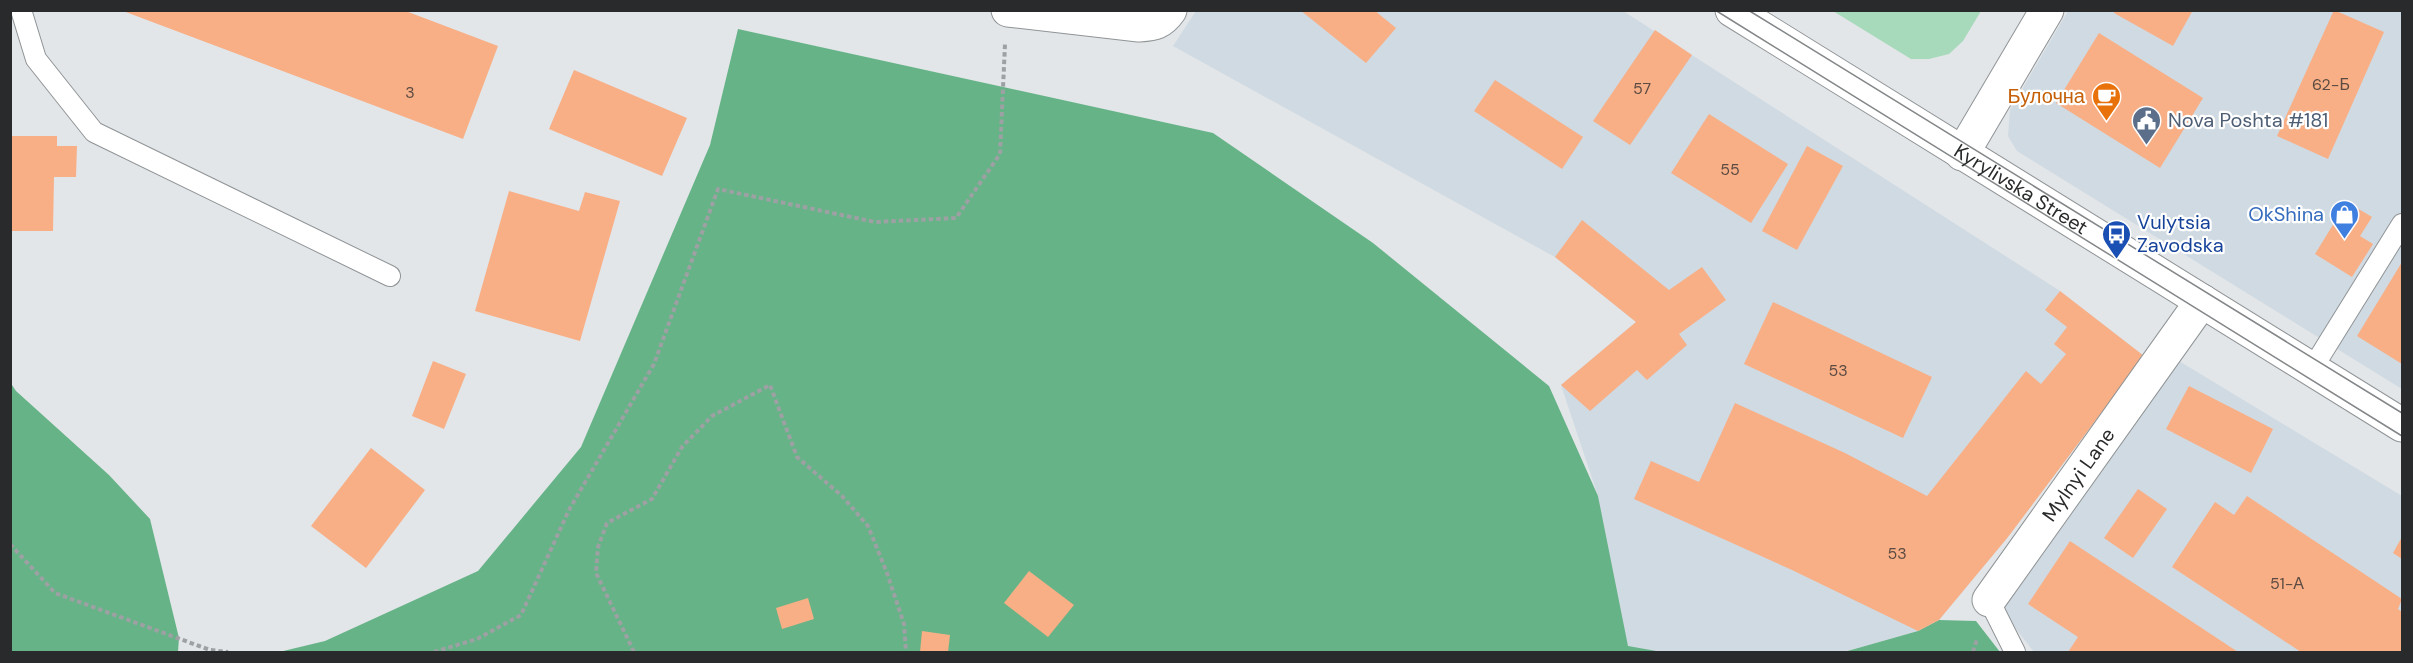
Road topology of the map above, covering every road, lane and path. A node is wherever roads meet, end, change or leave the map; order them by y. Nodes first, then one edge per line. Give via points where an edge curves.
1 (21, 10) edge
2 (1170, 10) edge
3 (1732, 10) edge
4 (2047, 10) edge
5 (1007, 22) edge
6 (1962, 154) junction
7 (2403, 224) edge
8 (390, 276) dead end
9 (2202, 301) junction
10 (2312, 369) junction
11 (2403, 425) edge
12 (10, 544) edge
13 (1989, 600) joint
14 (228, 652) edge
15 (434, 652) edge
16 (634, 652) edge
17 (906, 652) edge
18 (2015, 652) edge

1 - 8 lane via 36,59 94,132
2 - 5 street via 1155,24
3 - 6 street, Kyrylivska Street
4 - 6 street
5 - 15 path via 1000,154 956,218 875,222 718,189 654,364 569,510 521,615 477,639
6 - 9 street, Kyrylivska Street
7 - 10 lane
9 - 10 street, Kyrylivska Street
9 - 13 street, Mylnyi Lane
10 - 11 street, Kyrylivska Street
12 - 14 path via 54,593 210,650
13 - 18 lane, Mylnyi Lane
16 - 17 path via 596,573 598,548 608,523 652,498 682,447 712,416 770,385 797,457 842,496 868,526 904,624

